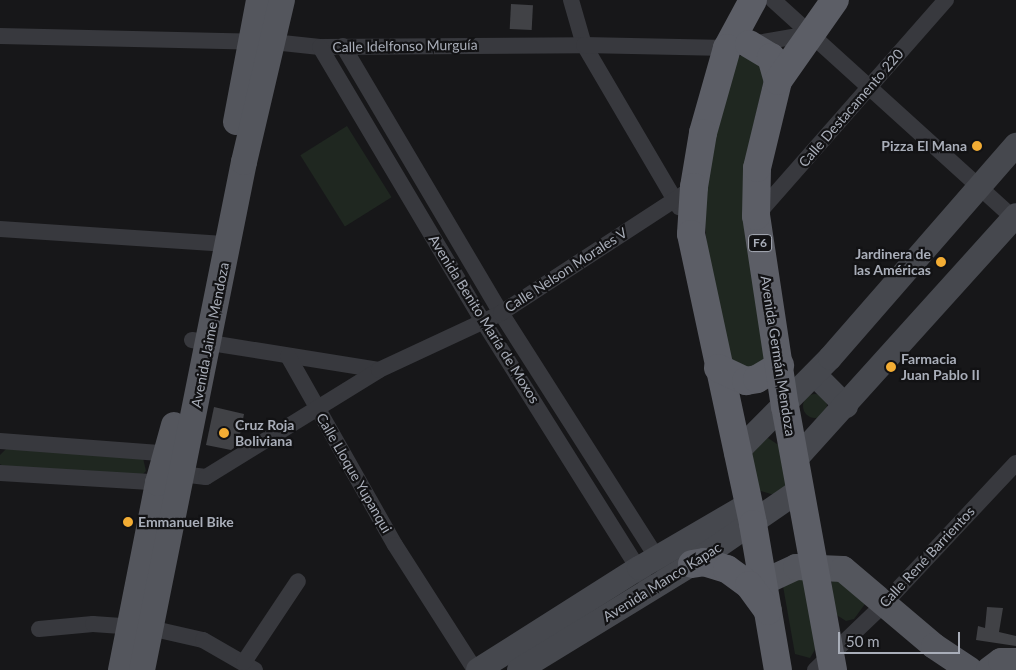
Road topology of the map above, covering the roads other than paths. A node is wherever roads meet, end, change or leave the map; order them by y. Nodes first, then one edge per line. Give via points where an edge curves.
1 (259, 0) edge
2 (282, 0) edge
3 (571, 0) edge
4 (753, 0) edge
5 (773, 0) edge
6 (835, 0) edge
7 (946, 0) edge
8 (810, 34) junction
9 (0, 36) edge
10 (262, 43) junction
11 (584, 44) junction
12 (344, 46) junction
13 (738, 46) junction
14 (320, 47) junction
15 (778, 80) junction
16 (869, 87) junction
17 (1016, 145) edge
18 (981, 185) junction
19 (684, 193) junction
20 (756, 216) junction
21 (1015, 217) edge
22 (0, 229) edge
23 (220, 243) junction
24 (501, 313) junction
25 (483, 321) junction
26 (200, 342) junction
27 (288, 356) junction
28 (780, 365) junction
29 (718, 368) junction
30 (379, 370) junction
31 (815, 375) junction
32 (846, 406) junction
33 (785, 407) junction
34 (318, 411) junction
35 (0, 441) edge
36 (736, 453) junction
37 (795, 460) junction
38 (1016, 463) edge
39 (174, 470) junction
40 (0, 473) edge
41 (801, 489) junction
42 (751, 514) junction
43 (649, 562) junction
44 (692, 564) junction
45 (816, 567) junction
46 (298, 581) dead end
47 (764, 582) junction
48 (658, 585) junction
49 (884, 604) junction
50 (770, 613) junction
51 (140, 627) junction
52 (39, 630) dead end
53 (1016, 661) edge
54 (826, 665) edge
55 (249, 666) edge
56 (121, 670) edge
57 (142, 670) edge
58 (476, 670) edge
59 (519, 670) edge
60 (778, 670) edge
61 (970, 670) edge
62 (989, 670) edge

1 - 10 main road, Avenida Jaime Mendoza
2 - 10 main road, Avenida Jaime Mendoza
3 - 11 street
4 - 13 highway
5 - 8 street
6 - 8 highway, Avenida Germán Mendoza / F6
7 - 16 street, Calle Destacamento 220
8 - 13 street, Calle Idelfonso Murguía
8 - 15 highway, Avenida Germán Mendoza / F6
8 - 16 street
9 - 10 street, Calle Idelfonso Murguía
10 - 14 street, Calle Idelfonso Murguía
10 - 23 main road, Avenida Jaime Mendoza
11 - 12 street, Calle Idelfonso Murguía
11 - 13 street, Calle Idelfonso Murguía
11 - 19 street
12 - 14 street, Calle Idelfonso Murguía
12 - 24 street, Avenida Benito María de Moxos
13 - 15 highway via 771,57
13 - 19 highway via 703,133
14 - 25 street, Avenida Benito María de Moxos
15 - 20 highway, Avenida Germán Mendoza / F6 via 757,168
16 - 18 street
16 - 20 street, Calle Destacamento 220
17 - 18 main road
18 - 21 street
18 - 31 main road
19 - 24 street, Calle Nelson Morales V
19 - 29 highway
20 - 28 highway, Avenida Germán Mendoza / F6
21 - 32 main road
22 - 23 street
23 - 26 main road, Avenida Jaime Mendoza
24 - 25 street, Calle Nelson Morales V
24 - 43 street, Avenida Benito María de Moxos
25 - 30 street, Calle Nelson Morales V
25 - 43 street, Avenida Benito María de Moxos
26 - 27 street
26 - 39 main road, Avenida Jaime Mendoza
27 - 30 street
27 - 34 street, Calle Lloque Yupanqui
28 - 29 highway via 757,379 746,381
28 - 33 highway, Avenida Germán Mendoza / F6
29 - 36 highway
30 - 34 street, Calle Nelson Morales V
31 - 32 main road
31 - 33 main road
32 - 37 main road
33 - 36 main road
33 - 37 highway, Avenida Germán Mendoza / F6
34 - 39 street, Calle Nelson Morales V via 206,477
34 - 58 street, Calle Lloque Yupanqui via 395,545
35 - 39 street
36 - 42 highway
37 - 41 highway, Avenida Germán Mendoza / F6
38 - 49 street, Calle René Barrientos
39 - 40 street
39 - 51 main road, Avenida Jaime Mendoza
41 - 42 main road, Avenida Manco Kapac
41 - 45 highway, Avenida Germán Mendoza / F6
42 - 43 main road, Avenida Manco Kapac
42 - 44 main road, Avenida Manco Kapac
42 - 47 highway
43 - 48 street, Avenida Benito María de Moxos
43 - 48 street, Avenida Benito María de Moxos
43 - 58 main road, Avenida Manco Kapac
44 - 48 main road, Avenida Manco Kapac
44 - 50 highway via 704,562 727,569 749,585
45 - 47 main road via 790,569
45 - 49 main road via 843,569
45 - 54 highway, Avenida Germán Mendoza / F6
46 - 55 street
47 - 50 highway
48 - 59 main road, Avenida Manco Kapac
49 - 54 street, Calle René Barrientos
49 - 61 main road via 934,646
50 - 60 highway
51 - 52 street via 86,624
51 - 55 street via 203,640
51 - 56 main road, Avenida Jaime Mendoza
51 - 57 main road, Avenida Jaime Mendoza
53 - 62 main road via 1001,661

